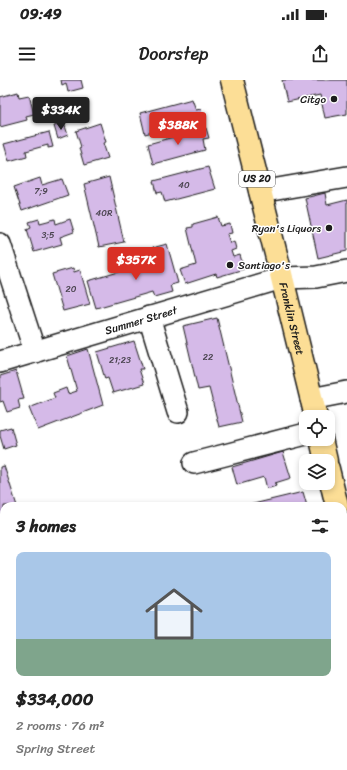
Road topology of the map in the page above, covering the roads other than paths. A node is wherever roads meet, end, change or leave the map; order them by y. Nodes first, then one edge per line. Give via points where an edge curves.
1 (232, 80) edge
2 (347, 177) edge
3 (260, 192) junction
4 (0, 244) edge
5 (347, 271) edge
6 (282, 278) junction
7 (149, 317) junction
8 (35, 352) junction
9 (0, 362) edge
10 (347, 392) edge
11 (313, 408) edge
12 (178, 412) dead end
13 (299, 436) edge
14 (194, 463) dead end
15 (333, 490) edge
16 (336, 502) edge

1 - 3 main road, Franklin Street / US 20
2 - 3 street
3 - 6 main road, Franklin Street / US 20
4 - 8 street
5 - 6 street, Summer Street via 316,277
6 - 7 street, Summer Street
6 - 11 main road, Franklin Street / US 20
7 - 8 street, Summer Street
7 - 12 street
8 - 9 street, Summer Street
10 - 11 street
13 - 14 street
15 - 16 main road

